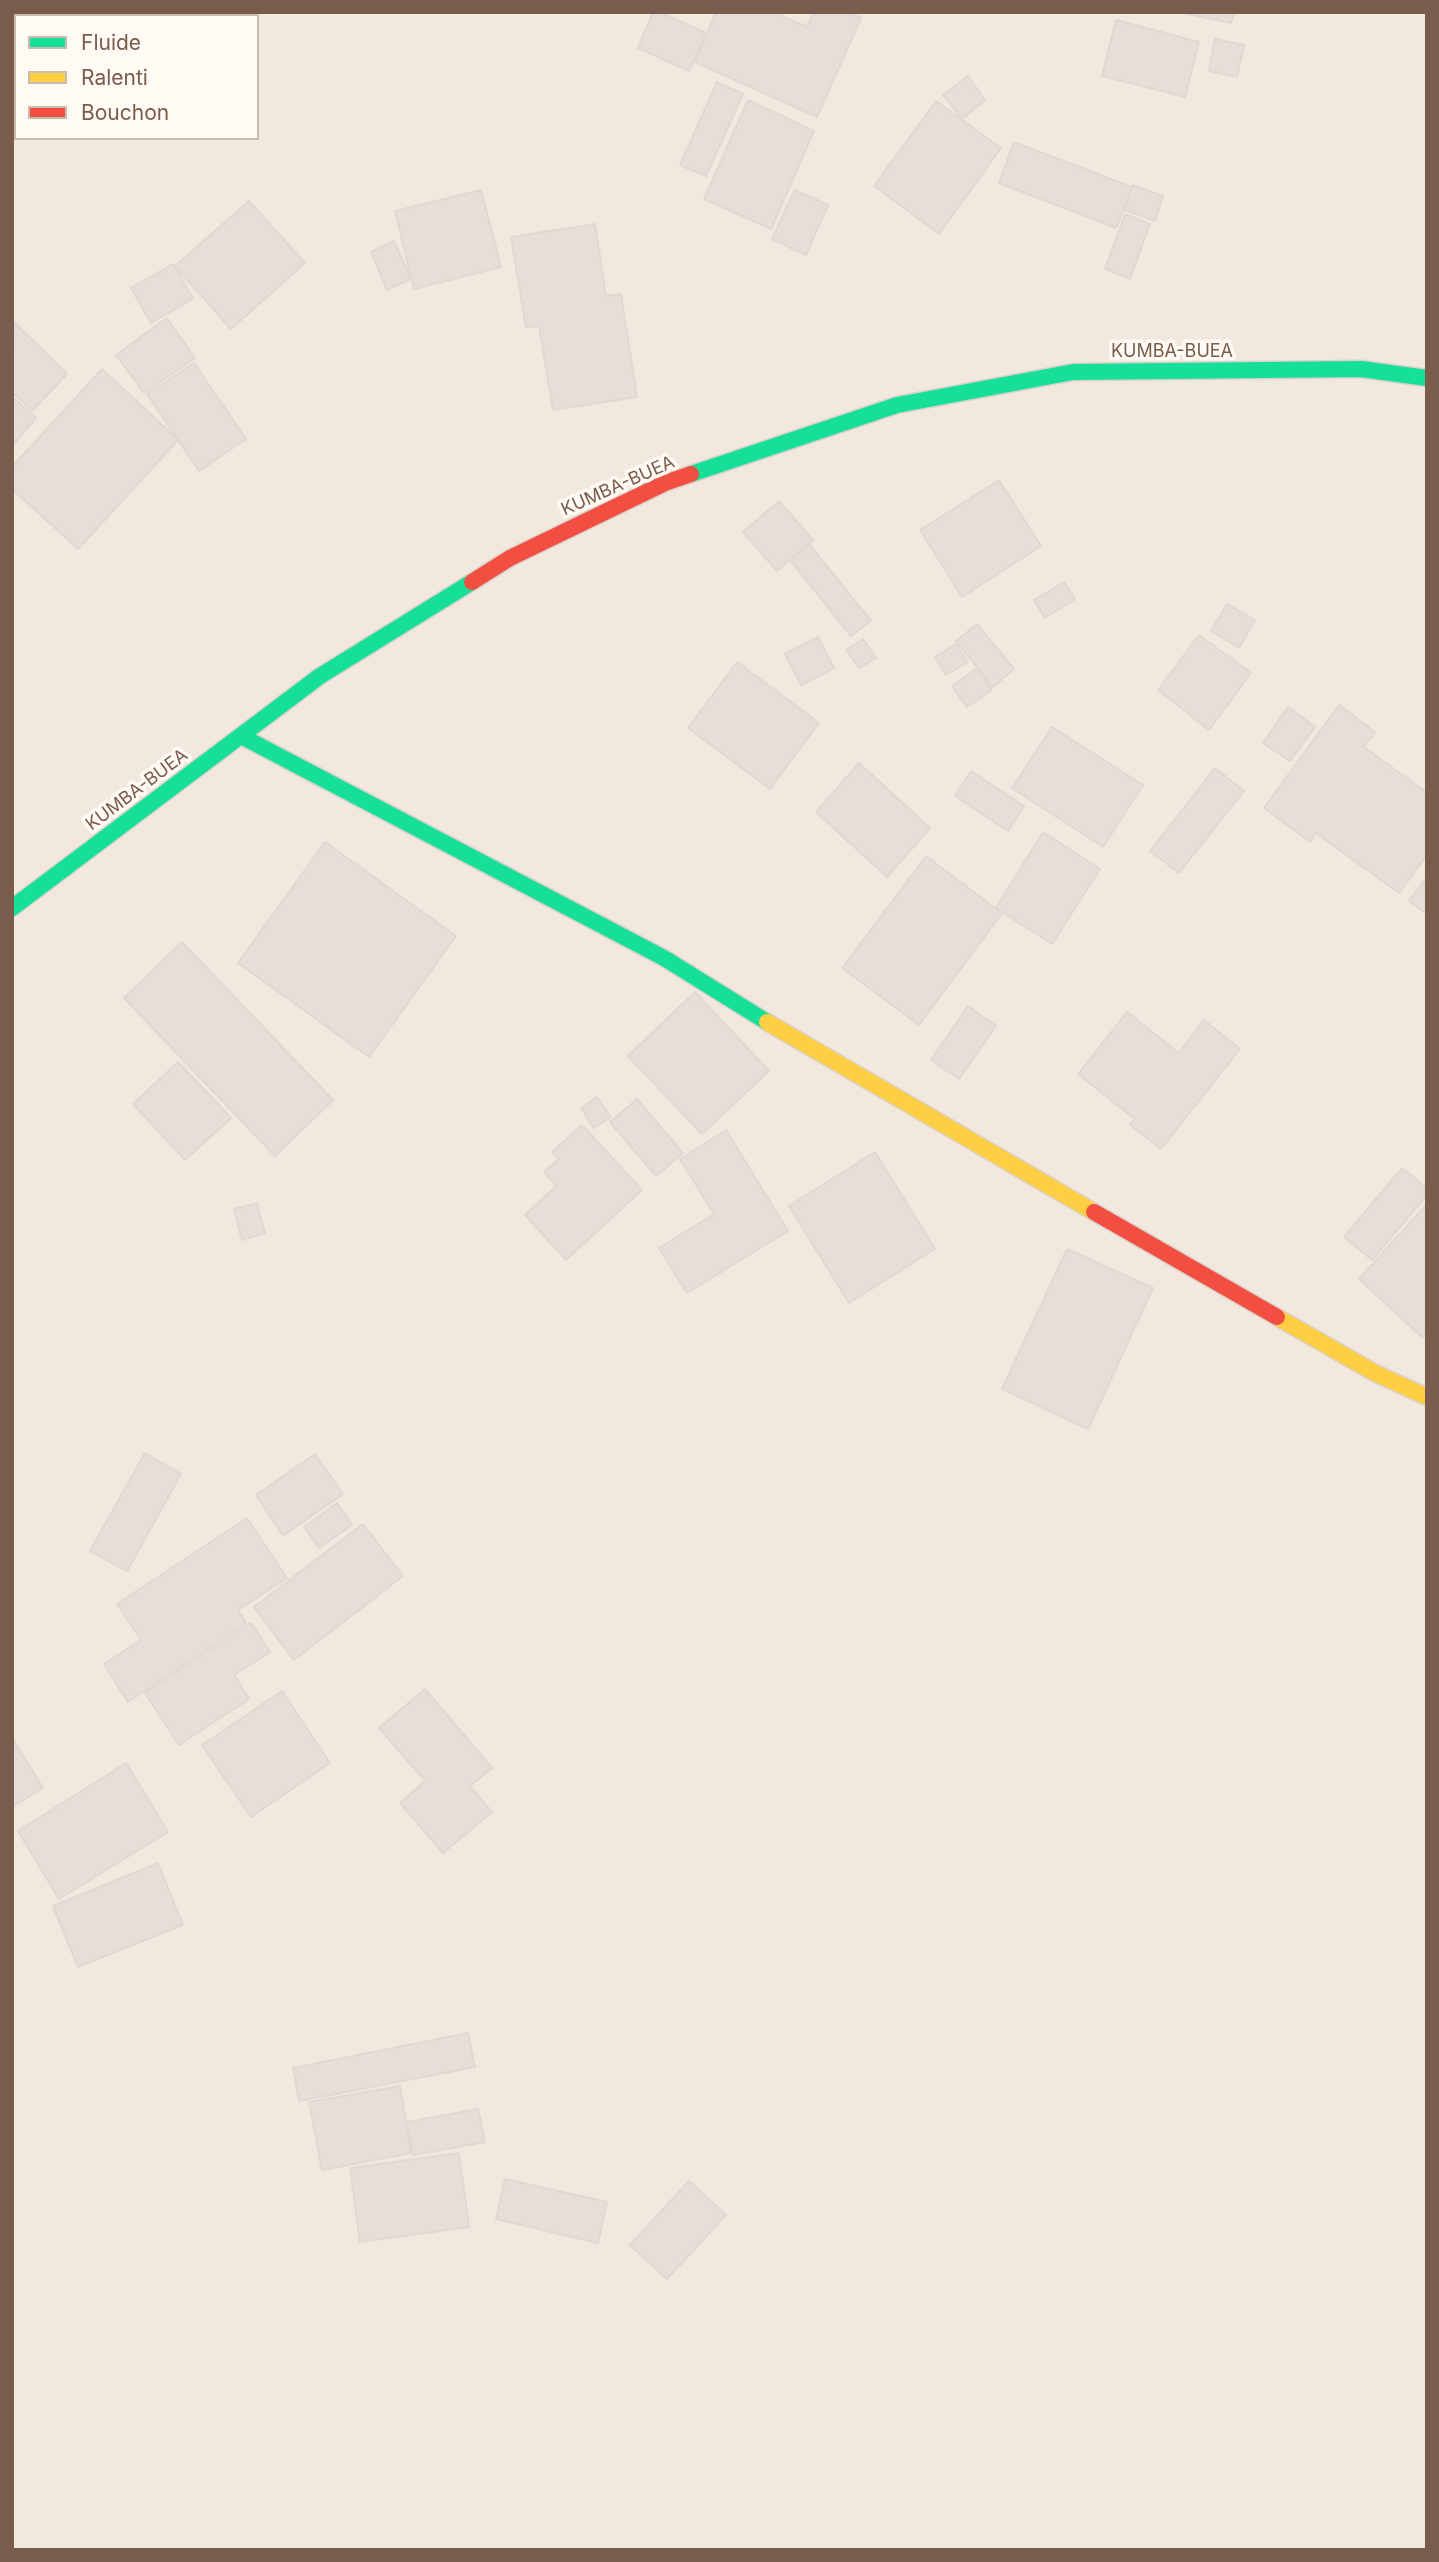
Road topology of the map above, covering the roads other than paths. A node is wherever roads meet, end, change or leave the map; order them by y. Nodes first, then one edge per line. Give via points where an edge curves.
1 (1427, 378) edge
2 (241, 736) junction
3 (12, 908) edge
4 (1427, 1397) edge

1 - 2 main road, KUMBA-BUEA via 1360,369 1073,372 897,405 665,483 510,558 320,676
2 - 3 main road, KUMBA-BUEA
2 - 4 main road via 664,958 804,1046 1375,1373

